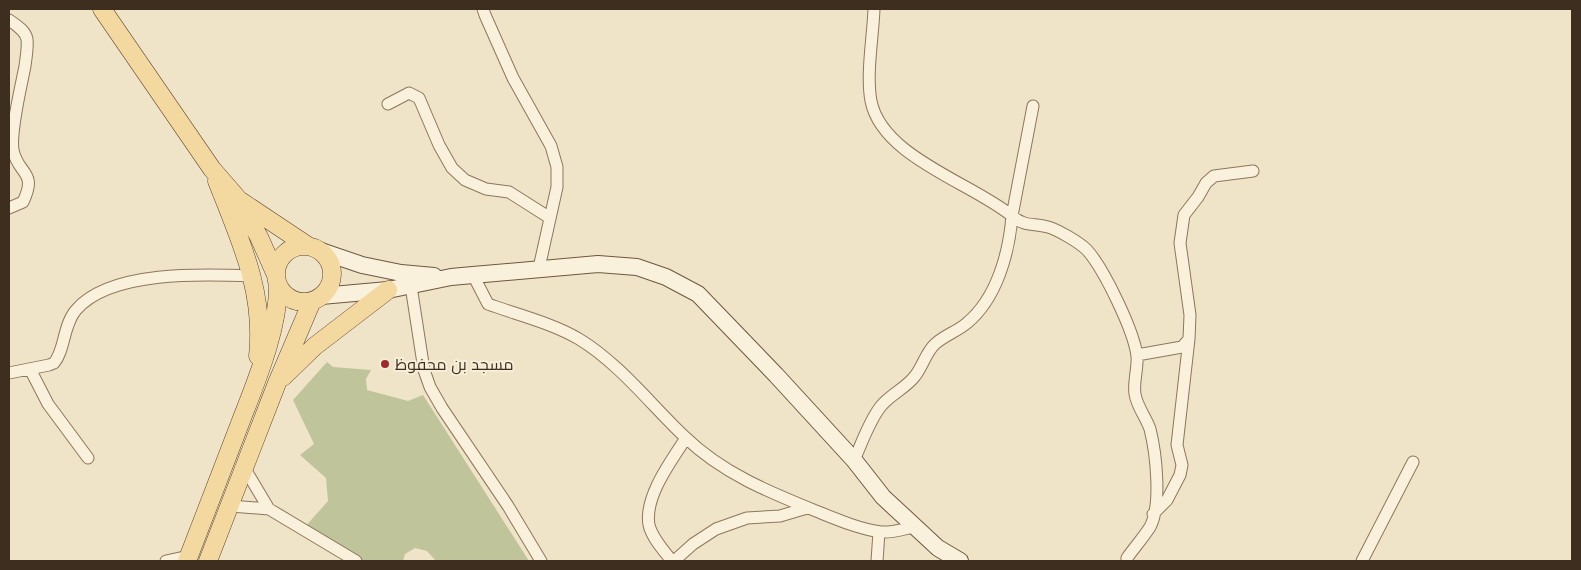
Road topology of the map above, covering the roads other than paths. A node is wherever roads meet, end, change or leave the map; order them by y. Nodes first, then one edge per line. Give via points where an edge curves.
1 (102, 9) edge
2 (483, 9) edge
3 (874, 9) edge
4 (9, 20) edge
5 (388, 104) dead end
6 (1033, 106) dead end
7 (212, 169) junction
8 (1253, 171) dead end
9 (238, 199) junction
10 (9, 208) edge
11 (1012, 216) junction
12 (550, 218) junction
13 (314, 249) junction
14 (539, 268) junction
15 (473, 274) junction
16 (252, 276) junction
17 (452, 277) junction
18 (277, 280) junction
19 (411, 286) junction
20 (388, 290) junction
21 (316, 298) junction
22 (1189, 339) junction
23 (1136, 355) junction
24 (30, 368) junction
25 (9, 373) edge
26 (277, 383) junction
27 (254, 388) junction
28 (686, 438) junction
29 (88, 458) dead end
30 (854, 460) junction
31 (1414, 462) dead end
32 (245, 469) junction
33 (230, 506) junction
34 (807, 508) junction
35 (269, 509) junction
36 (1153, 514) junction
37 (914, 527) junction
38 (879, 532) junction
39 (188, 558) edge
40 (166, 561) edge
41 (208, 561) edge
42 (356, 561) edge
43 (541, 561) edge
44 (673, 561) edge
45 (877, 561) edge
46 (960, 561) edge
47 (1126, 561) edge
48 (1362, 561) edge

1 - 7 main road
2 - 12 street via 513,78 551,146 557,187
3 - 11 street via 870,100 884,130 922,162
4 - 10 street via 20,26 26,38 26,58 13,135 14,151 28,179 28,190 23,202
5 - 12 street via 409,93 419,98 452,168 465,180 486,189 509,192
6 - 11 street
7 - 9 main road
7 - 16 main road
8 - 22 street via 1214,176 1184,215 1180,243 1190,315
9 - 13 main road
9 - 18 main road
11 - 23 street via 1025,225 1047,227 1061,233 1086,248 1120,308 1132,335
11 - 30 street via 1007,252 992,290 966,324 931,348 911,382 881,406
12 - 14 street
13 - 17 street via 362,265 401,273
13 - 18 main road via 298,247 289,250 278,266
13 - 21 main road via 327,259 331,269 328,288
14 - 15 street
14 - 30 street via 598,264 638,267 666,276 698,294
15 - 17 street
15 - 28 street via 488,304 559,329 580,340 622,374
16 - 24 street via 176,275 99,292 74,312 56,360 49,366
16 - 27 main road via 259,312
17 - 19 street
18 - 21 main road via 284,293 292,299 302,302
18 - 27 main road via 276,316
19 - 20 street
19 - 43 street via 424,370 430,387
20 - 21 street
20 - 26 main road via 315,346
21 - 26 main road
22 - 23 street via 1182,347
22 - 36 street via 1177,445 1182,465 1180,475 1167,500
23 - 36 street via 1134,393 1150,429 1157,474
24 - 25 street
24 - 29 street via 48,404
26 - 32 main road
27 - 39 main road
28 - 34 street via 744,480
28 - 44 street via 656,487 650,508 652,535
30 - 37 street via 883,498
31 - 48 street
32 - 33 main road
32 - 35 street
33 - 35 street
33 - 41 main road
34 - 38 street
34 - 44 street via 780,516 747,518 716,529
35 - 42 street
36 - 47 street via 1150,526
37 - 38 street
37 - 46 street via 938,548
38 - 45 street
39 - 40 street

